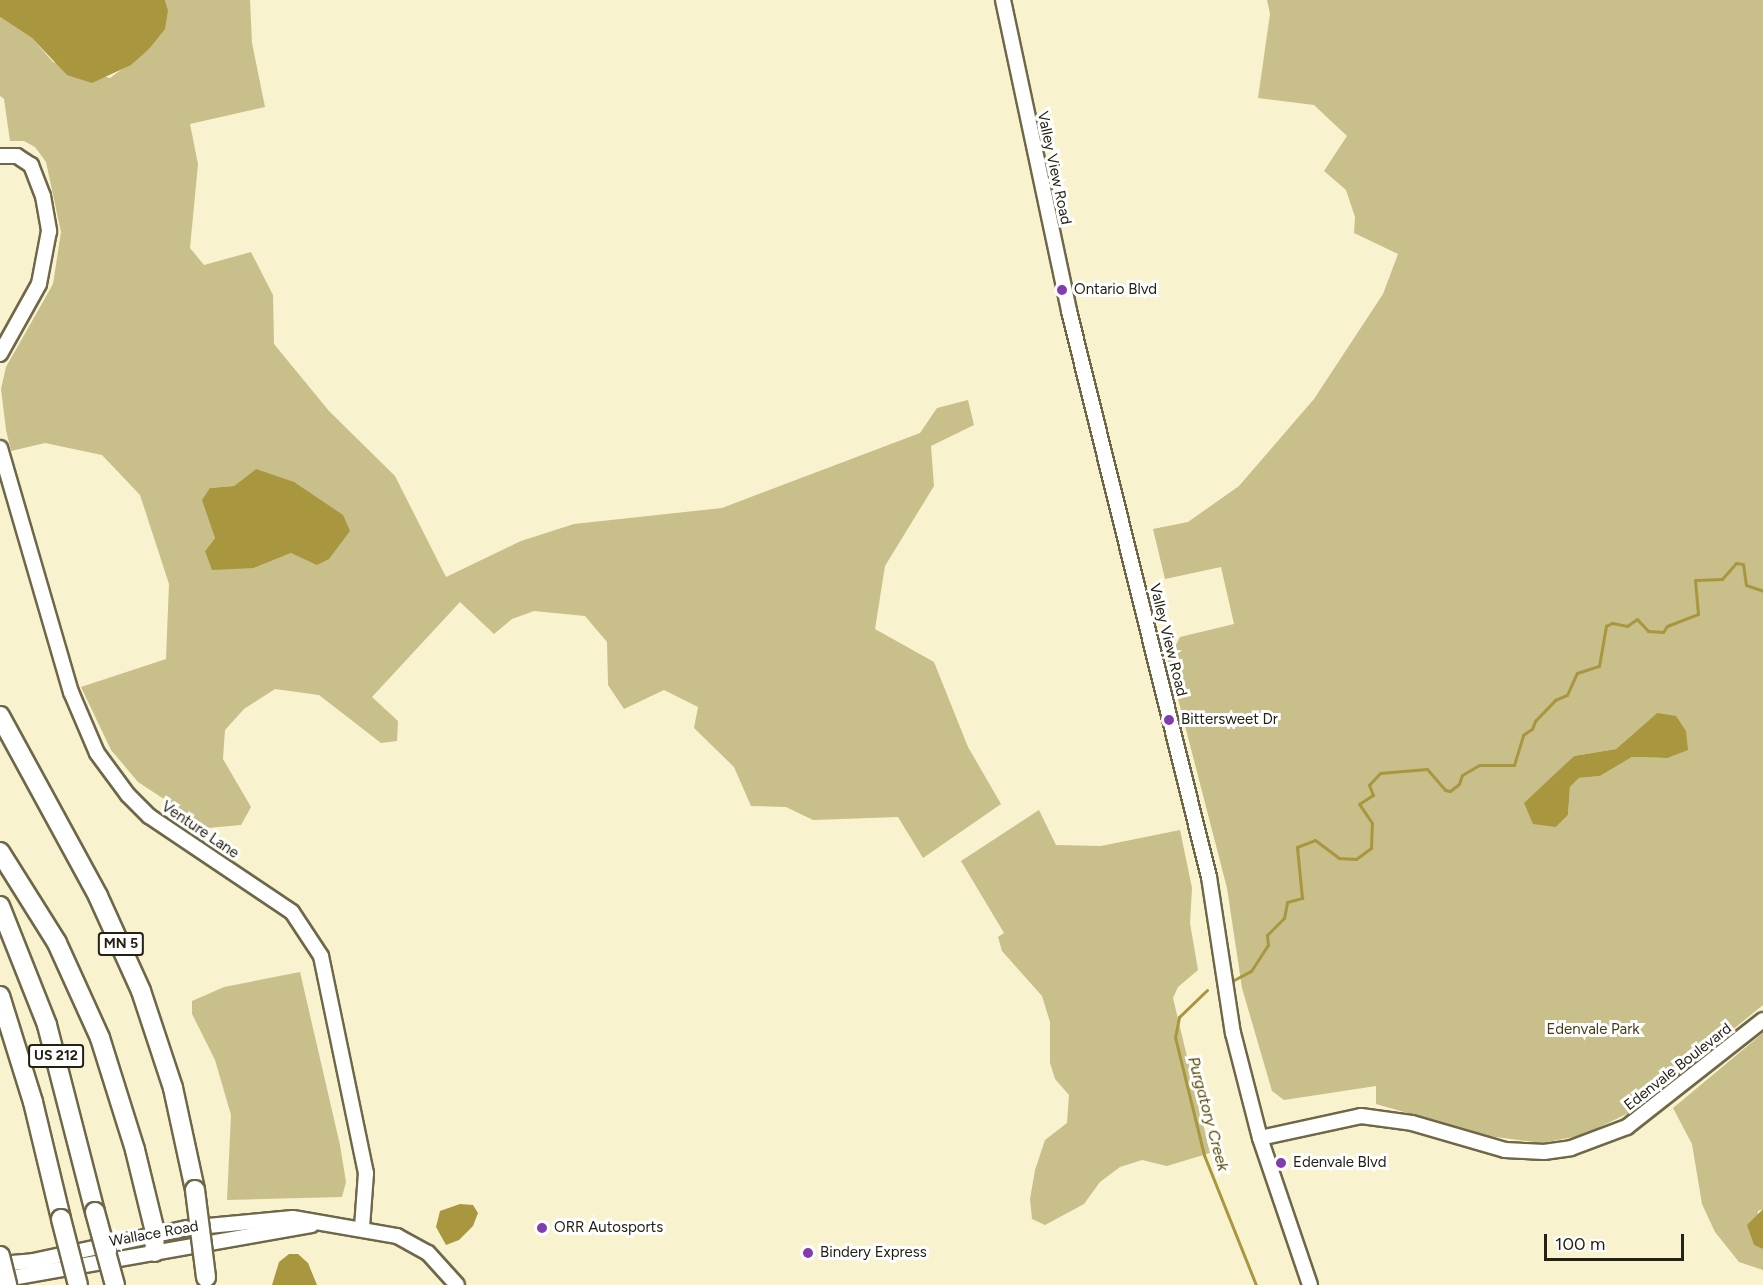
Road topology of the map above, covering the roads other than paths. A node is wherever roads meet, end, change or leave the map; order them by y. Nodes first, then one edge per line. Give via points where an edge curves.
1 (1003, 0) edge
2 (0, 156) edge
3 (0, 354) edge
4 (0, 448) edge
5 (0, 716) edge
6 (0, 852) edge
7 (0, 906) edge
8 (0, 996) edge
9 (1763, 1020) edge
10 (1260, 1137) junction
11 (362, 1228) junction
12 (155, 1244) junction
13 (0, 1256) edge
14 (0, 1264) edge
15 (0, 1280) edge
16 (206, 1281) edge
17 (7, 1285) edge
18 (78, 1285) edge
19 (115, 1285) edge
20 (457, 1285) edge
21 (1310, 1285) edge

1 - 10 street, Valley View Road via 1069,311 1209,877 1233,1033
2 - 3 street via 16,156 31,165 43,196 49,231 39,284
4 - 11 street, Venture Lane via 71,692 97,753 149,816 292,912 321,956 366,1173
5 - 16 highway, MN 5, bridge via 98,896 141,991 173,1088 195,1190
6 - 12 highway via 57,943 100,1038 132,1139
7 - 19 highway, US 212, bridge via 47,1025
8 - 18 highway, US 212, bridge via 33,1102
9 - 10 street, Edenvale Boulevard via 1627,1127 1571,1148 1544,1152 1505,1150 1412,1123 1361,1116
10 - 21 street, Valley View Road
11 - 12 street, Wallace Road via 293,1218 255,1220
11 - 20 street, Wallace Road via 414,1244 444,1268
12 - 14 street, Wallace Road
12 - 15 street, Wallace Road
13 - 17 highway, bridge

